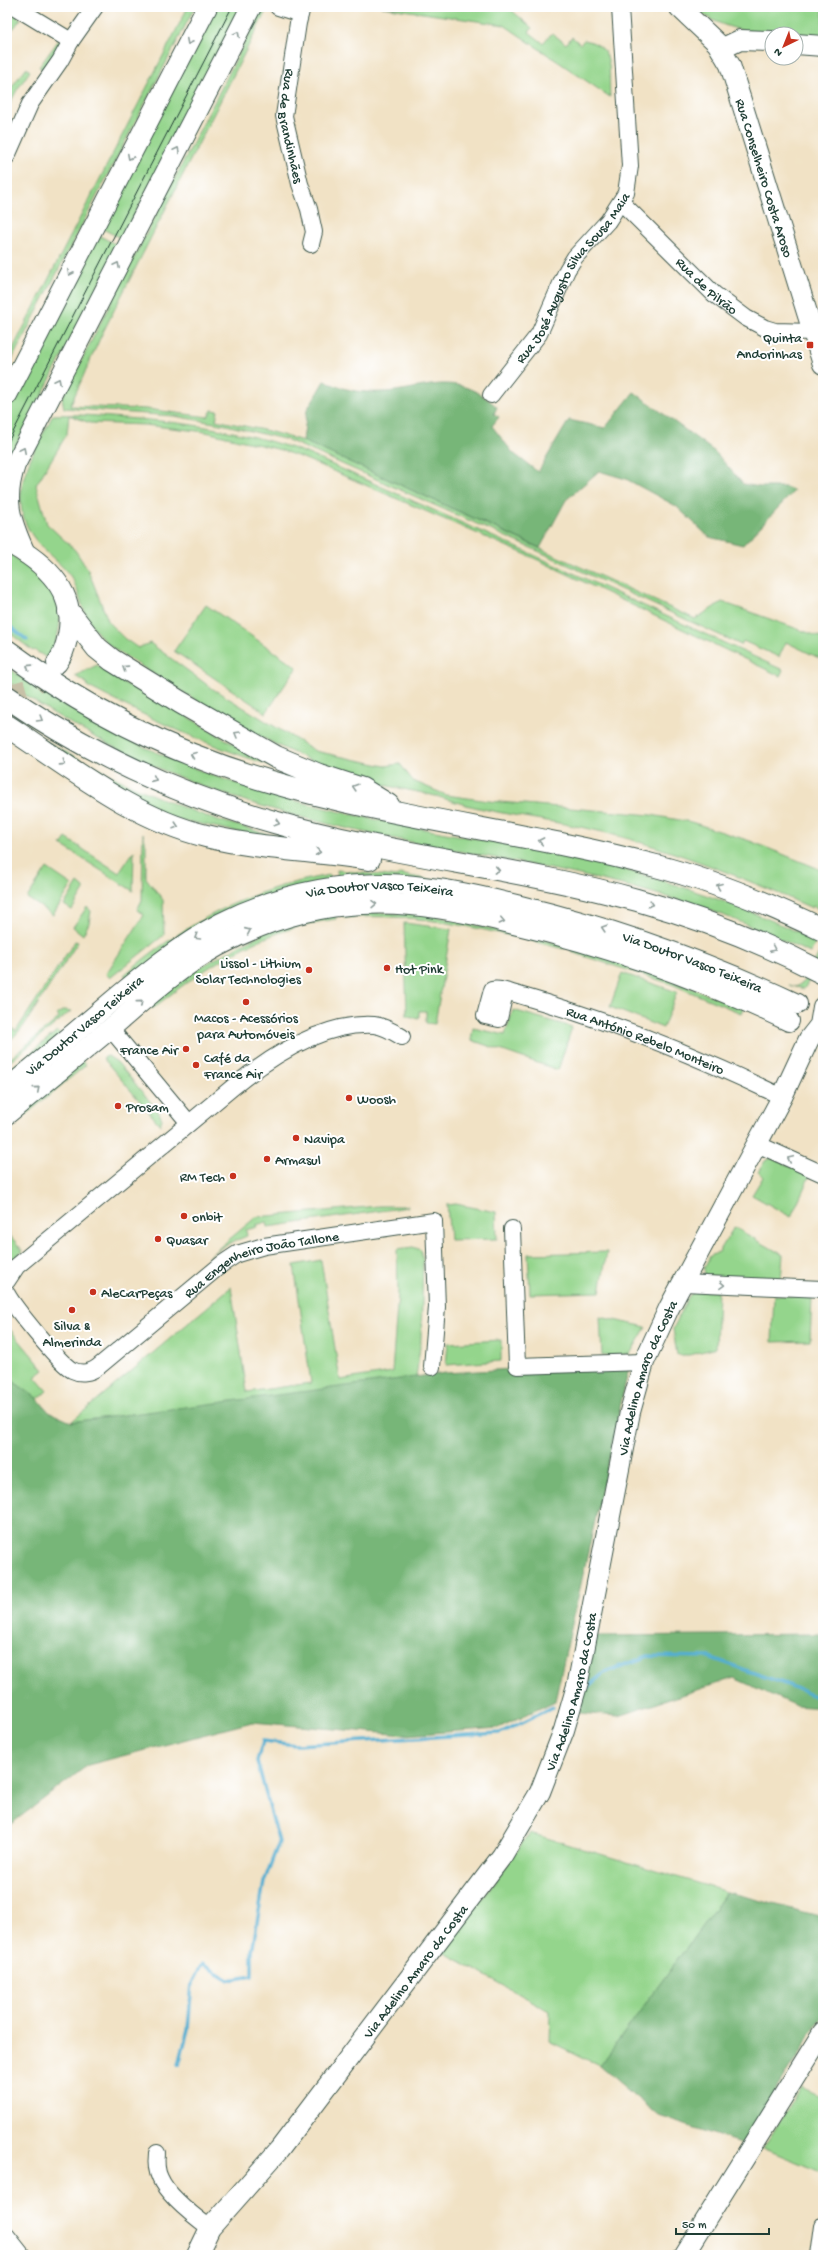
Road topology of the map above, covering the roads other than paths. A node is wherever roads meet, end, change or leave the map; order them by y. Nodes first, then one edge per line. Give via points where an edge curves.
1 (15, 7) edge
2 (95, 7) edge
3 (207, 7) edge
4 (251, 7) edge
5 (278, 7) edge
6 (620, 7) edge
7 (680, 7) edge
8 (301, 11) edge
9 (71, 41) junction
10 (764, 41) edge
11 (804, 45) edge
12 (823, 46) edge
13 (721, 49) junction
14 (7, 156) edge
15 (621, 202) junction
16 (311, 244) dead end
17 (817, 339) edge
18 (823, 364) edge
19 (7, 395) edge
20 (491, 395) dead end
21 (7, 542) edge
22 (25, 552) junction
23 (69, 612) junction
24 (7, 651) edge
25 (57, 663) tunnel mouth
26 (7, 697) edge
27 (7, 726) edge
28 (401, 813) junction
29 (459, 862) junction
30 (823, 930) edge
31 (814, 968) edge
32 (505, 992) dead end
33 (808, 1013) edge
34 (104, 1021) junction
35 (402, 1037) dead end
36 (7, 1089) edge
37 (782, 1097) junction
38 (7, 1114) edge
39 (189, 1123) junction
40 (757, 1144) junction
41 (823, 1174) edge
42 (512, 1229) dead end
43 (7, 1281) edge
44 (683, 1283) junction
45 (823, 1289) edge
46 (7, 1294) edge
47 (644, 1362) junction
48 (432, 1367) dead end
49 (823, 2032) edge
50 (157, 2153) dead end
51 (823, 2225) edge
52 (210, 2228) junction
53 (7, 2236) edge
54 (22, 2255) edge
55 (197, 2255) edge
56 (684, 2255) edge
57 (819, 2255) edge

1 - 9 street
2 - 9 street
3 -> 19 main road
22 -> 4 main road via 9,512 9,482 15,465
5 - 8 street
6 - 15 street, Rua José Augusto Silva Sousa Maia via 630,166 626,193
7 - 13 main road, Rua Conselheiro Costa Aroso
8 - 16 street, Rua de Brandinhães via 284,116 300,184 310,209 314,232
9 - 14 street via 30,104
10 - 13 main road via 740,40
11 - 12 main road
13 - 17 main road, Rua Conselheiro Costa Aroso via 735,82
15 - 17 street, Rua de Pilrão via 714,294 746,318 775,331
15 - 20 street, Rua José Augusto Silva Sousa Maia via 566,270 539,334
17 - 18 main road, Rua Conselheiro Costa Aroso
21 - 22 main road
22 - 23 main road via 50,572 60,585
23 - 25 main road via 66,643
28 -> 23 highway via 362,789 276,757 180,702 97,648
28 -> 24 highway via 269,782 182,750 80,700
26 -> 29 highway via 102,754 196,797 300,829
27 -> 29 highway via 123,802 169,824 205,836 377,860
30 -> 28 highway via 755,900 658,866
29 -> 31 highway via 566,883 644,902 729,930
32 - 37 street, Rua António Rebelo Monteiro via 610,1024 705,1061
33 - 34 main road, Via Doutor Vasco Teixeira via 682,954 576,920 470,895 386,884 318,890 270,902 233,917 169,955
33 - 37 main road, Via Adelino Amaro da Costa via 801,1055
34 - 36 main road, Via Doutor Vasco Teixeira
38 -> 34 main road, Via Doutor Vasco Teixeira
34 - 39 street
35 - 39 street via 376,1025 343,1029 322,1035 261,1066
37 - 40 main road, Via Adelino Amaro da Costa
39 - 43 street via 17,1266
41 -> 40 street
40 - 44 main road, Via Adelino Amaro da Costa
42 - 47 street via 517,1366
44 -> 45 street
44 - 47 main road, Via Adelino Amaro da Costa
46 - 48 street, Rua Engenheiro João Tallone via 64,1364 76,1372 88,1372 98,1367 237,1254 264,1246 434,1221 437,1307
47 - 52 main road, Via Adelino Amaro da Costa via 632,1399 578,1682 564,1730 540,1792 502,1856 279,2150
49 - 56 main road
50 - 52 street via 156,2166 160,2179 194,2217
51 - 57 street
52 - 55 main road, Via Adelino Amaro da Costa
53 - 54 street

